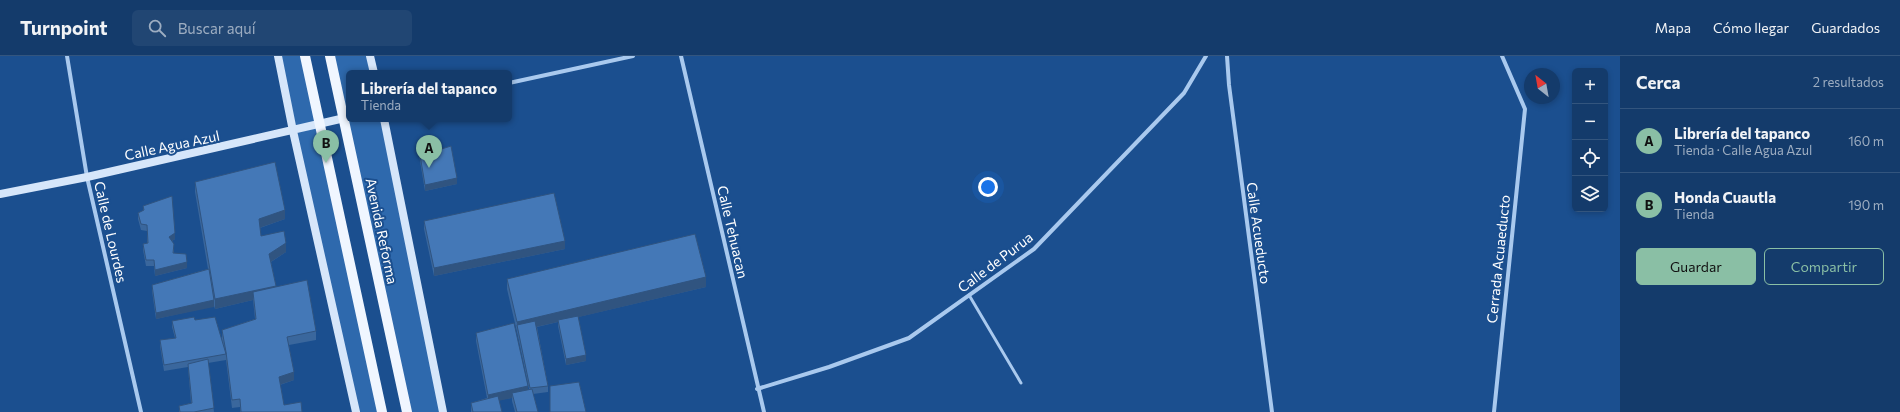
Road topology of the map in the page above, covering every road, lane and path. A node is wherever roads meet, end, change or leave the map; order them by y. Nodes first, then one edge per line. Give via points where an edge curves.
1 (67, 56) edge
2 (278, 56) edge
3 (305, 56) edge
4 (330, 56) edge
5 (370, 56) edge
6 (633, 56) edge
7 (681, 56) edge
8 (1206, 56) edge
9 (1227, 56) edge
10 (1502, 56) edge
11 (373, 70) edge
12 (512, 82) edge
13 (346, 118) edge
14 (347, 122) edge
15 (385, 122) edge
16 (320, 123) junction
17 (293, 131) junction
18 (87, 177) junction
19 (0, 194) edge
20 (969, 295) junction
21 (1022, 383) dead end
22 (757, 389) junction
23 (141, 412) edge
24 (356, 412) edge
25 (382, 412) edge
26 (407, 412) edge
27 (443, 412) edge
28 (764, 412) edge
29 (1272, 412) edge
30 (1494, 412) edge

1 - 18 street, Calle de Lourdes
2 - 17 street
3 - 16 main road
4 - 13 main road, Avenida Reforma
5 - 11 street
6 - 12 street
7 - 22 street, Calle Tehuacan
8 - 20 street, Calle de Purua via 1184,93 1034,249
9 - 29 street, Calle Acueducto
10 - 30 street, Cerrada Acuaeducto via 1525,109
13 - 16 street, Calle Agua Azul
14 - 26 main road, Avenida Reforma
15 - 27 street
16 - 17 street, Calle Agua Azul
16 - 25 main road
17 - 18 street, Calle Agua Azul
17 - 24 street
18 - 19 street, Calle Agua Azul
18 - 23 street, Calle de Lourdes
20 - 21 lane
20 - 22 street, Calle de Purua via 909,338 829,367
22 - 28 street, Calle Tehuacan

